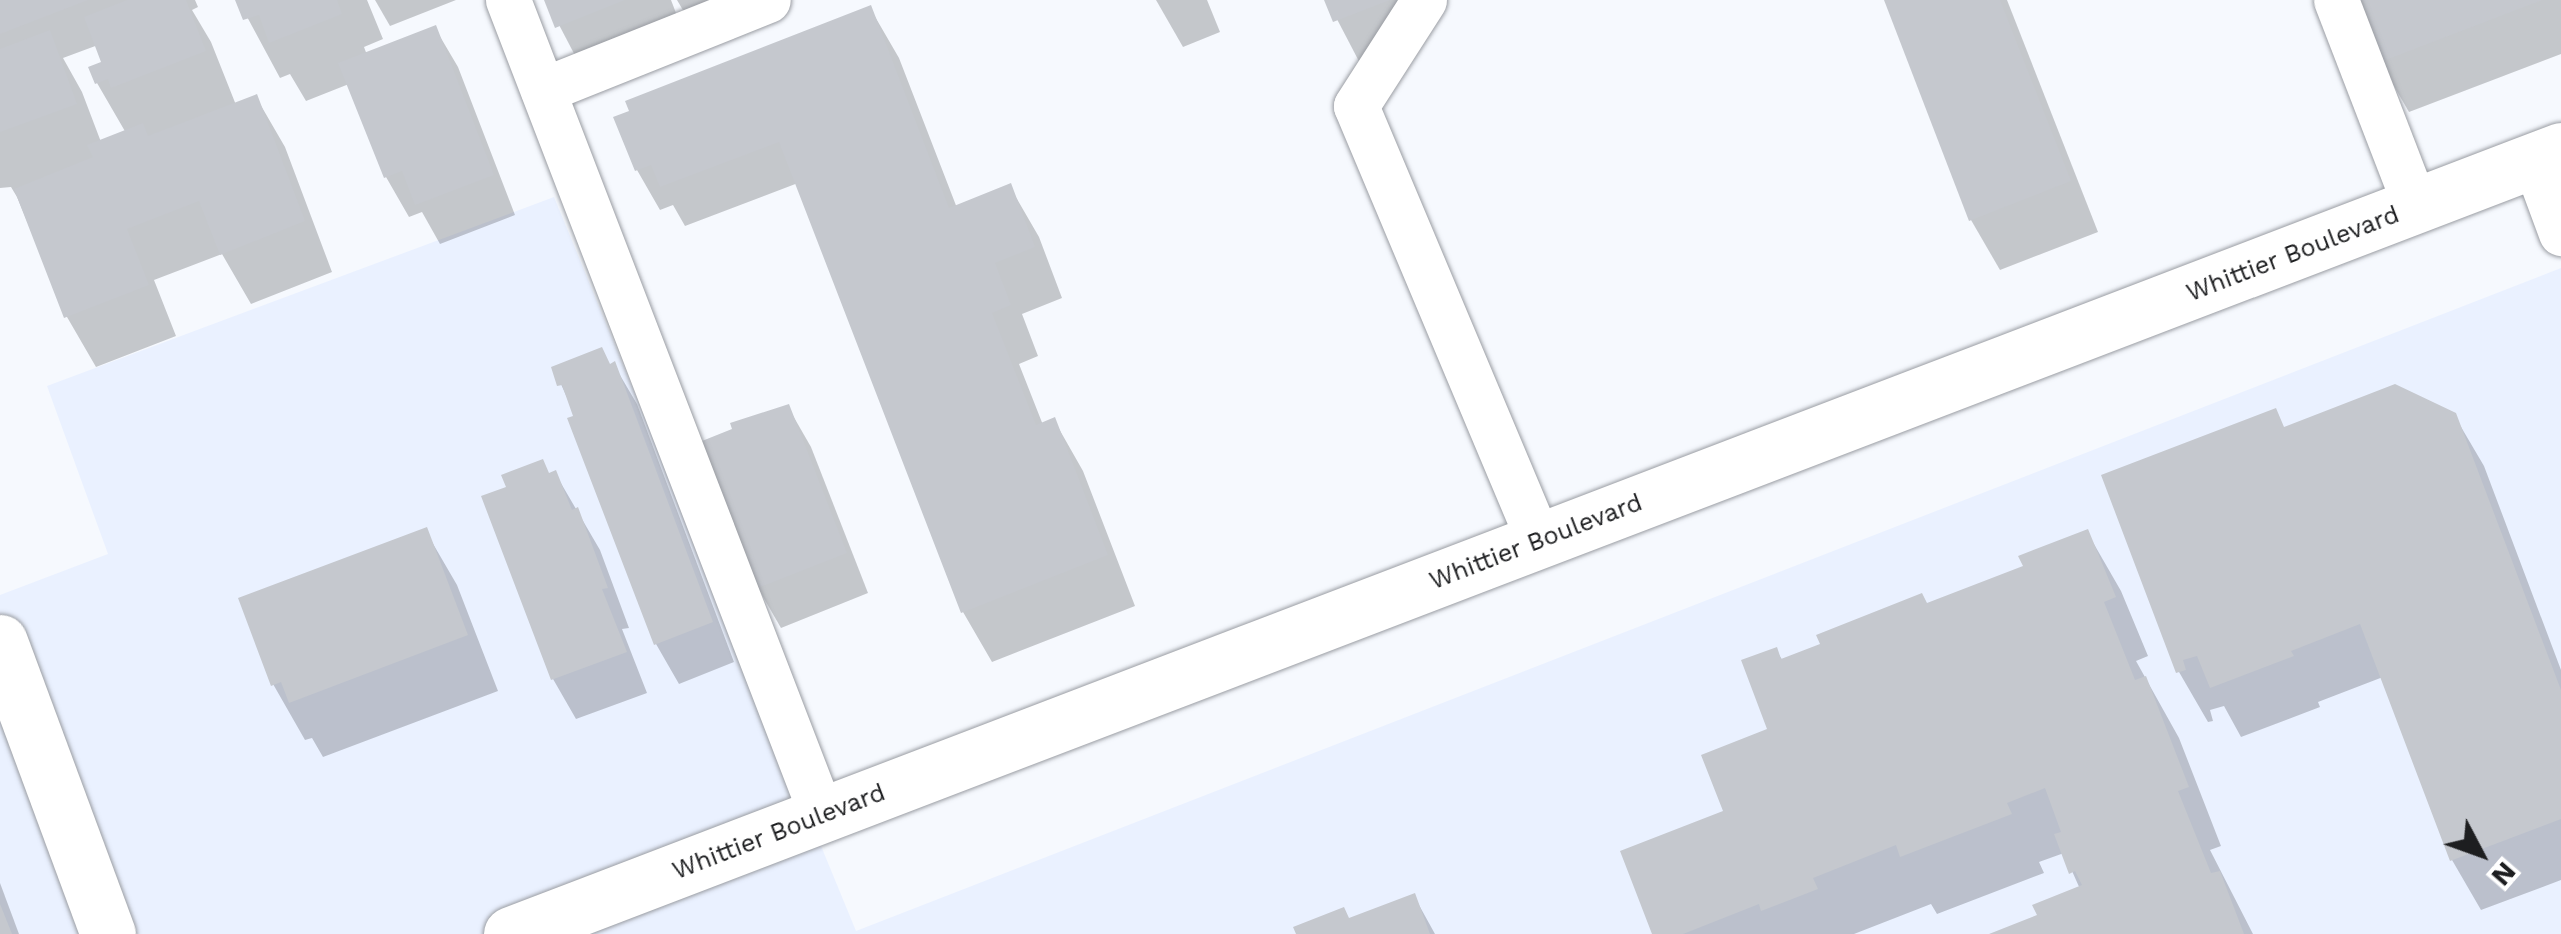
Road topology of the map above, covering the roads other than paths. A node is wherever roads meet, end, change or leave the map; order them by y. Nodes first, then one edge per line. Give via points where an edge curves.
1 (508, 0) edge
2 (768, 0) edge
3 (1424, 0) edge
4 (2336, 0) edge
5 (543, 90) junction
6 (2548, 155) edge
7 (2416, 206) junction
8 (2561, 233) edge
9 (1539, 541) junction
10 (0, 642) edge
11 (12, 710) edge
12 (822, 816) junction
13 (108, 934) edge
14 (510, 934) edge

1 - 5 lane
2 - 5 lane
3 - 9 lane via 1356,106
4 - 7 lane
5 - 12 lane
6 - 7 main road, Whittier Boulevard
6 - 8 lane
7 - 9 main road, Whittier Boulevard
9 - 12 main road, Whittier Boulevard
10 - 11 main road
11 - 13 main road
12 - 14 main road, Whittier Boulevard

